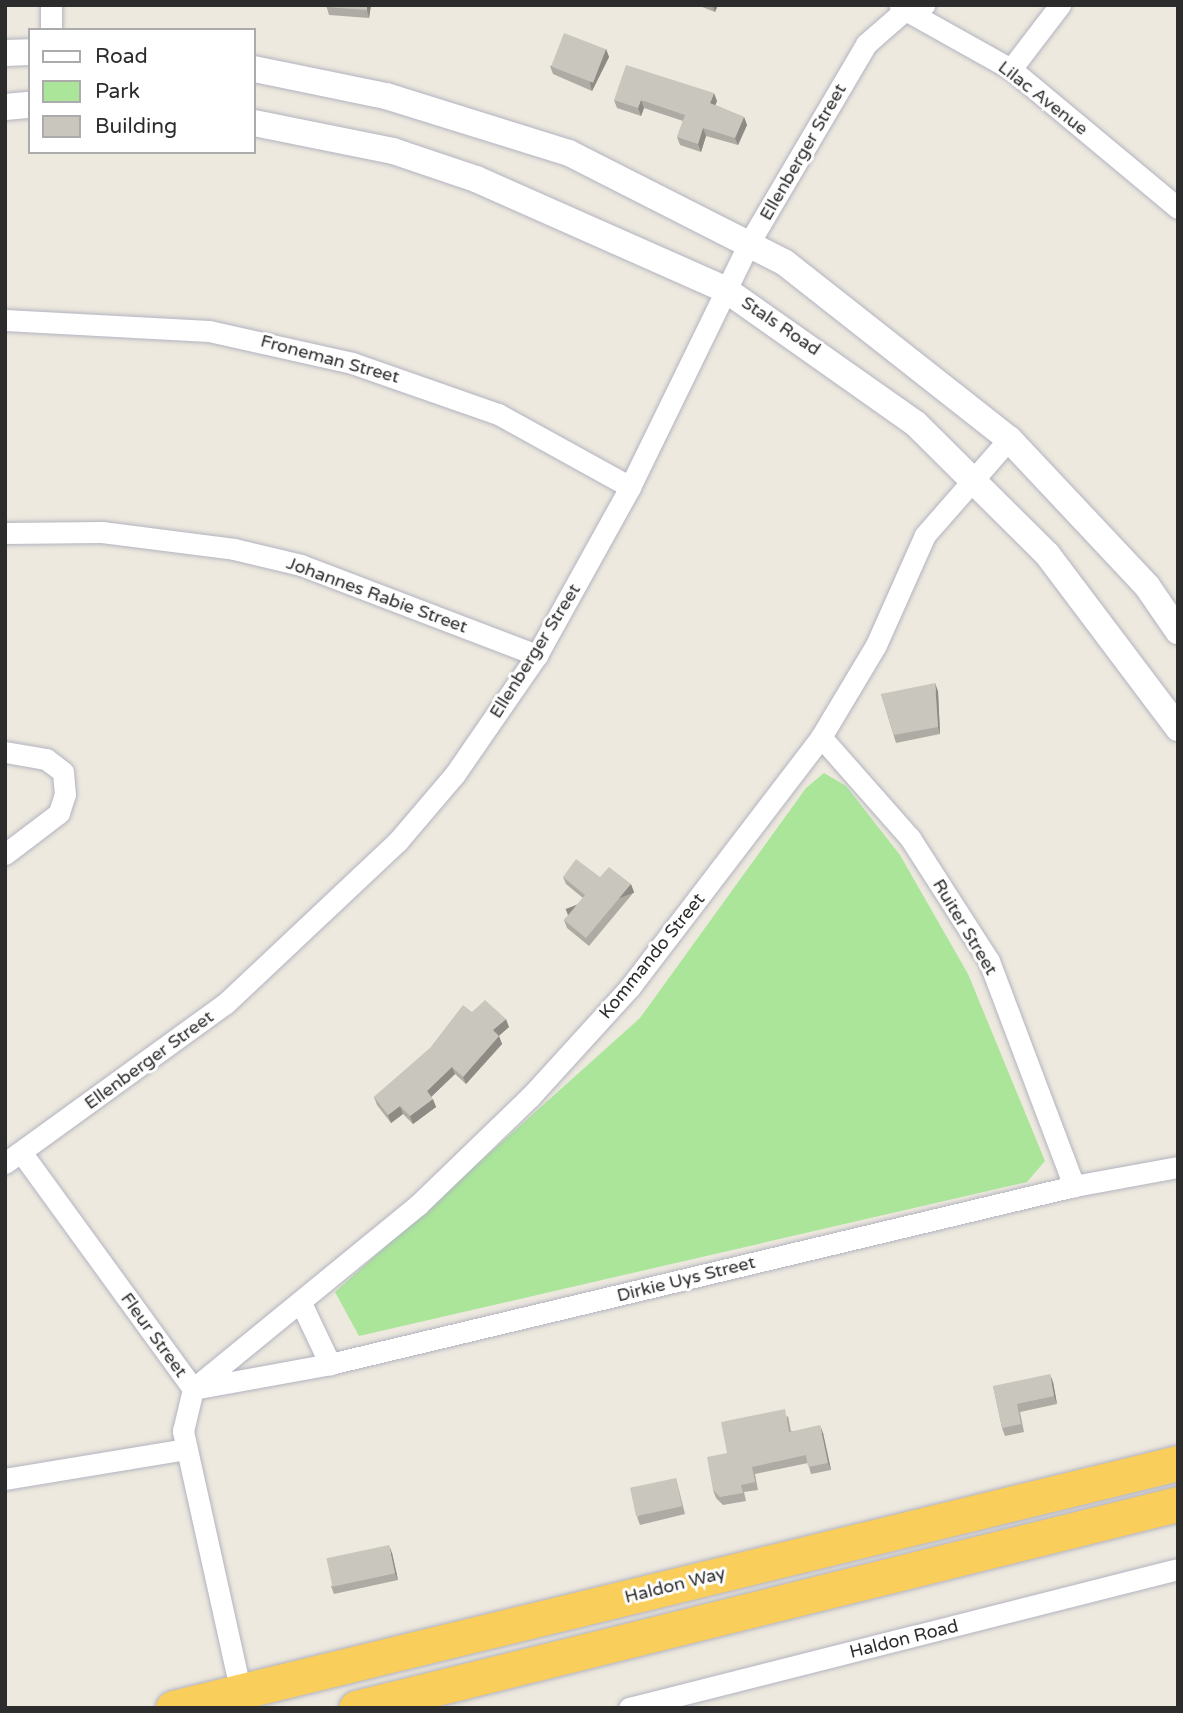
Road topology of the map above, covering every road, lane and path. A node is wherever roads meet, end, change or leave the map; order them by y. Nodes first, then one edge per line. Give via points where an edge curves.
1 (51, 5) edge
2 (1060, 5) edge
3 (909, 7) edge
4 (51, 28) edge
5 (28, 52) edge
6 (5, 53) edge
7 (256, 69) edge
8 (1011, 69) junction
9 (28, 105) edge
10 (5, 107) edge
11 (256, 122) edge
12 (1178, 208) edge
13 (749, 243) junction
14 (726, 290) junction
15 (5, 320) edge
16 (1009, 439) junction
17 (973, 481) junction
18 (631, 487) junction
19 (5, 533) edge
20 (1178, 631) edge
21 (537, 655) junction
22 (1178, 728) edge
23 (821, 737) junction
24 (5, 752) edge
25 (5, 854) edge
26 (13, 1157) edge
27 (1178, 1167) edge
28 (1074, 1186) junction
29 (301, 1303) junction
30 (330, 1364) junction
31 (193, 1389) junction
32 (186, 1449) junction
33 (1178, 1463) edge
34 (5, 1479) edge
35 (1076, 1488) junction
36 (1178, 1504) edge
37 (1087, 1526) junction
38 (864, 1539) junction
39 (1178, 1569) edge
40 (874, 1579) junction
41 (559, 1614) junction
42 (568, 1655) junction
43 (242, 1699) edge
44 (173, 1708) edge
45 (356, 1708) edge
46 (629, 1708) edge

1 - 4 street
2 - 8 street
3 - 8 street, Lilac Avenue
3 - 13 street, Ellenberger Street via 866,44
5 - 6 street
7 - 13 street via 386,96 569,153
8 - 12 street, Lilac Avenue
9 - 10 street
11 - 14 street, Stals Road via 393,152 476,179
13 - 14 street, Ellenberger Street
13 - 16 street via 893,342
14 - 17 street, Stals Road via 916,424
14 - 18 street, Ellenberger Street
15 - 18 street, Froneman Street via 209,331 352,363 498,414
16 - 17 street, Kommando Street
16 - 20 street via 1147,586
17 - 22 street, Stals Road via 1048,554
17 - 23 street, Kommando Street via 925,535 876,645
18 - 21 street, Ellenberger Street
19 - 21 street, Johannes Rabie Street via 102,532 234,549 301,565
21 - 26 street, Ellenberger Street via 455,774 329,909 225,1004
23 - 28 street, Ruiter Street via 910,838 989,961
23 - 29 street, Kommando Street via 630,987 530,1097 418,1205
24 - 25 street via 46,759 63,772 65,794 59,813
26 - 31 street, Fleur Street
27 - 28 street, Dirkie Uys Street
28 - 30 street, Dirkie Uys Street
29 - 30 street
29 - 31 street, Kommando Street via 208,1371
30 - 31 street, Dirkie Uys Street
31 - 32 street, Fleur Street
32 - 34 street
32 - 43 street, Fleur Street
33 - 35 highway, Haldon Way
35 - 37 highway
35 - 38 highway, Haldon Way
36 - 37 highway
37 - 40 highway
38 - 40 highway
38 - 41 highway, Haldon Way
39 - 46 street, Haldon Road
40 - 42 highway
41 - 42 highway
41 - 43 highway, Haldon Way
42 - 45 highway
43 - 44 highway, Haldon Way

